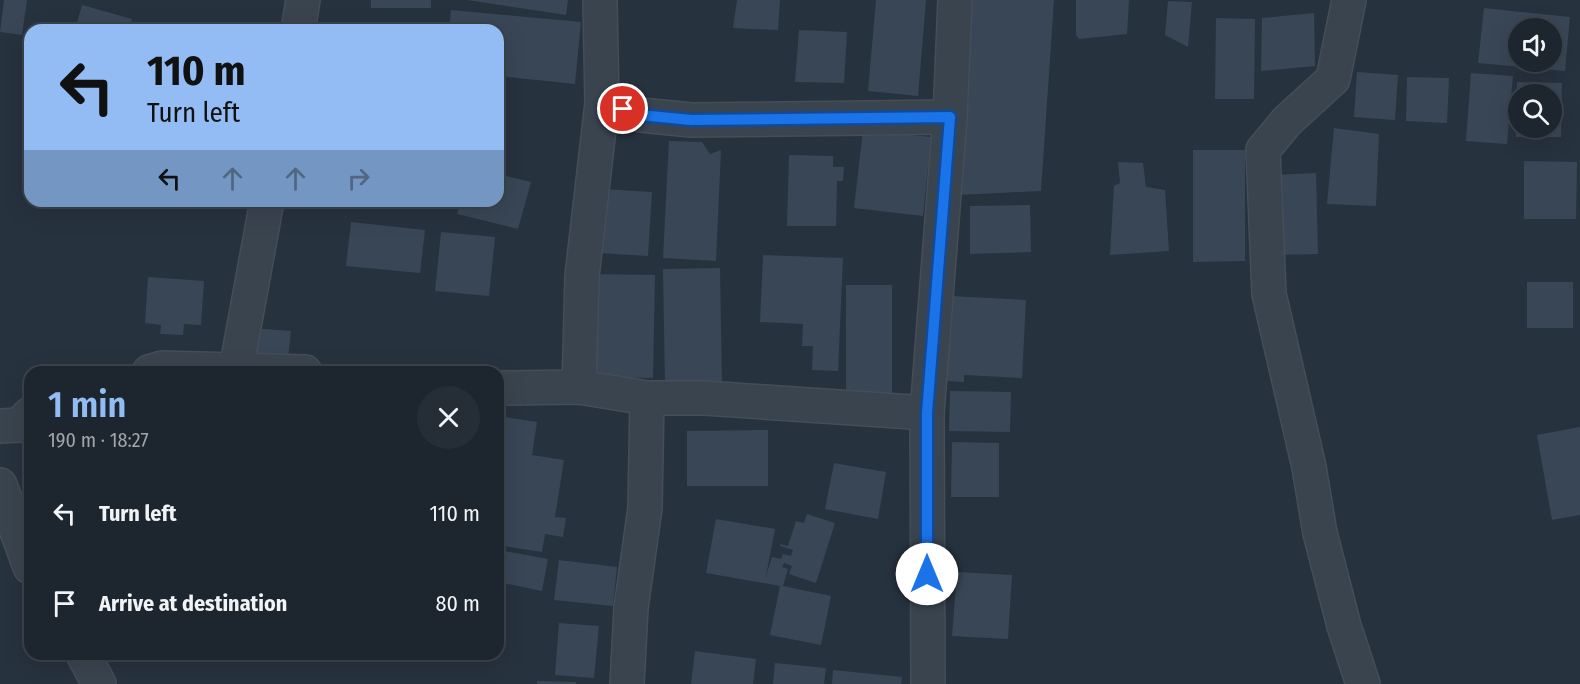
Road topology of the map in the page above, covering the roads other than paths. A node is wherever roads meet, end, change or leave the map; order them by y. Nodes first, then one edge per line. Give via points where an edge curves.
1 (303, 0) edge
2 (600, 0) edge
3 (955, 0) edge
4 (1349, 0) edge
5 (299, 24) edge
6 (602, 103) junction
7 (950, 117) junction
8 (266, 207) edge
9 (237, 366) edge
10 (579, 387) junction
11 (504, 388) edge
12 (647, 398) junction
13 (927, 413) junction
14 (24, 421) edge
15 (0, 426) edge
16 (0, 484) edge
17 (24, 550) edge
18 (86, 660) edge
19 (99, 684) edge
20 (627, 684) edge
21 (928, 684) edge
22 (1363, 684) edge

1 - 5 street
2 - 6 street
3 - 7 street
4 - 22 street via 1333,78 1287,121 1263,150 1269,294 1320,532
6 - 7 street via 640,115 691,120
6 - 10 street via 582,276
7 - 13 street
8 - 9 street
10 - 11 street
10 - 12 street
12 - 13 street via 705,398
12 - 20 street via 645,508 631,608
13 - 21 street
14 - 15 street via 19,426
16 - 17 street
18 - 19 street

